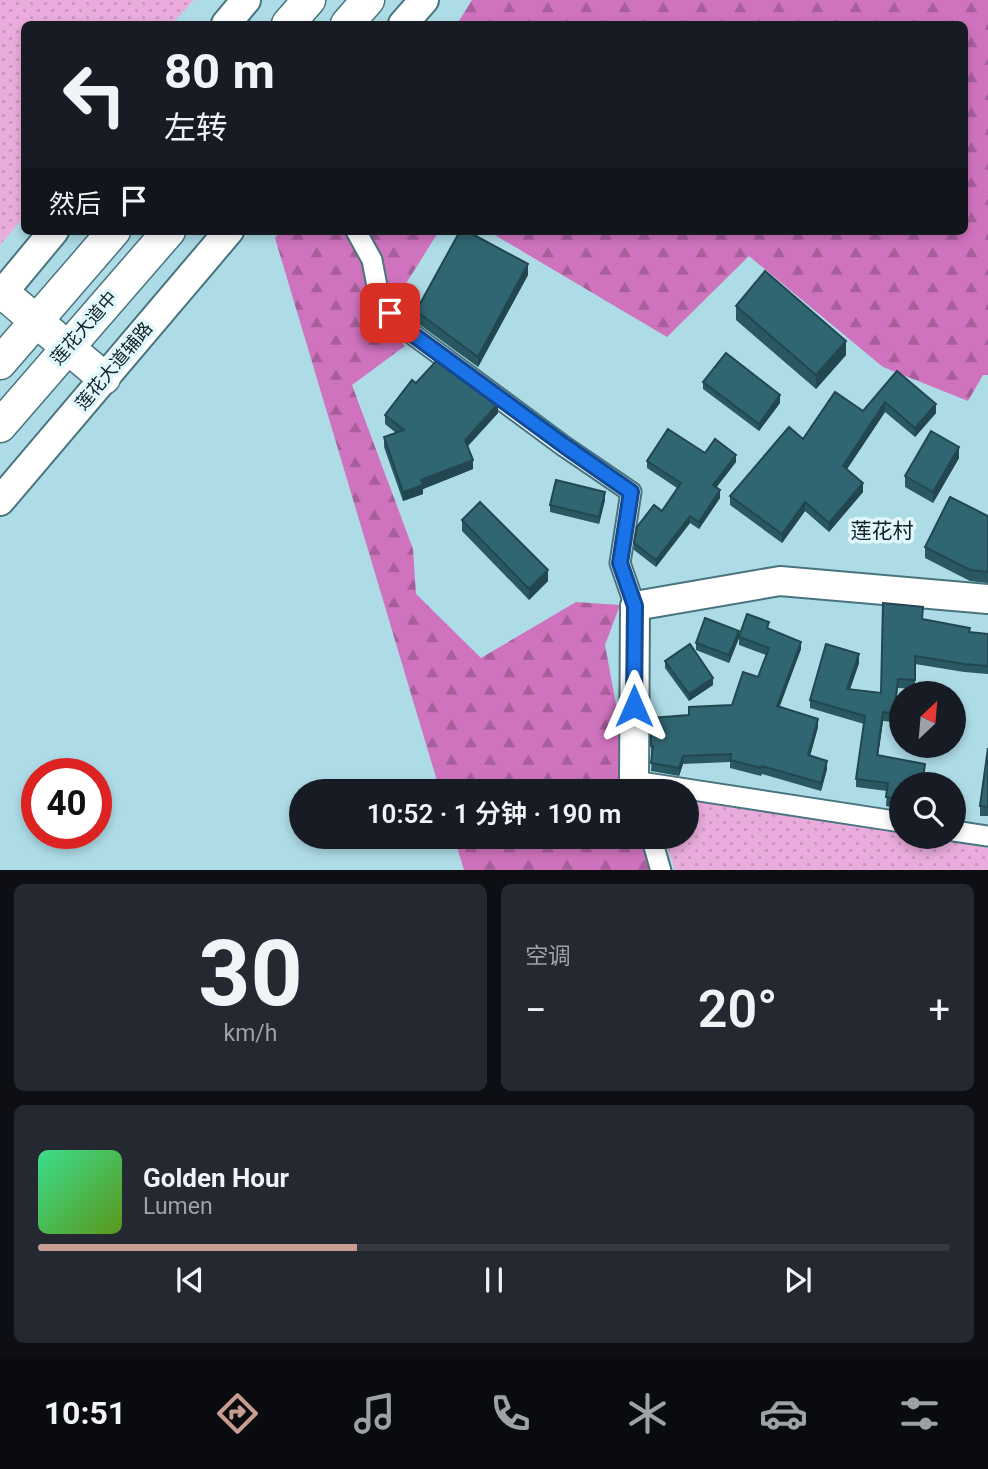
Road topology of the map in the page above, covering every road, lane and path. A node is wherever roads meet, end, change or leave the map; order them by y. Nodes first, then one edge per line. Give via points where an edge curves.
1 (246, 0) edge
2 (290, 0) edge
3 (309, 0) edge
4 (368, 0) edge
5 (424, 0) edge
6 (228, 21) edge
7 (277, 21) edge
8 (291, 21) edge
9 (350, 21) edge
10 (406, 21) edge
11 (51, 235) edge
12 (111, 235) edge
13 (165, 235) edge
14 (226, 235) edge
15 (358, 235) edge
16 (1, 295) edge
17 (36, 322) junction
18 (67, 347) junction
19 (0, 363) edge
20 (104, 378) junction
21 (0, 426) edge
22 (0, 501) edge
23 (988, 599) edge
24 (635, 606) junction
25 (636, 779) edge
26 (699, 795) edge
27 (889, 820) edge
28 (966, 833) edge
29 (988, 836) edge
30 (655, 849) edge
31 (661, 870) edge

1 - 6 street
2 - 7 main road
3 - 8 main road
4 - 9 main road
5 - 10 street
11 - 16 street
12 - 17 main road
13 - 18 main road, 莲花大道中
14 - 20 street, 莲花大道辅路
15 - 24 street via 372,260 380,302 400,325 631,492 620,563
16 - 17 main road
17 - 18 main road
17 - 19 main road
18 - 20 main road
18 - 21 main road, 莲花大道中
20 - 22 street, 莲花大道辅路
23 - 24 street via 780,581
24 - 25 street
26 - 27 street
28 - 29 street
30 - 31 street

